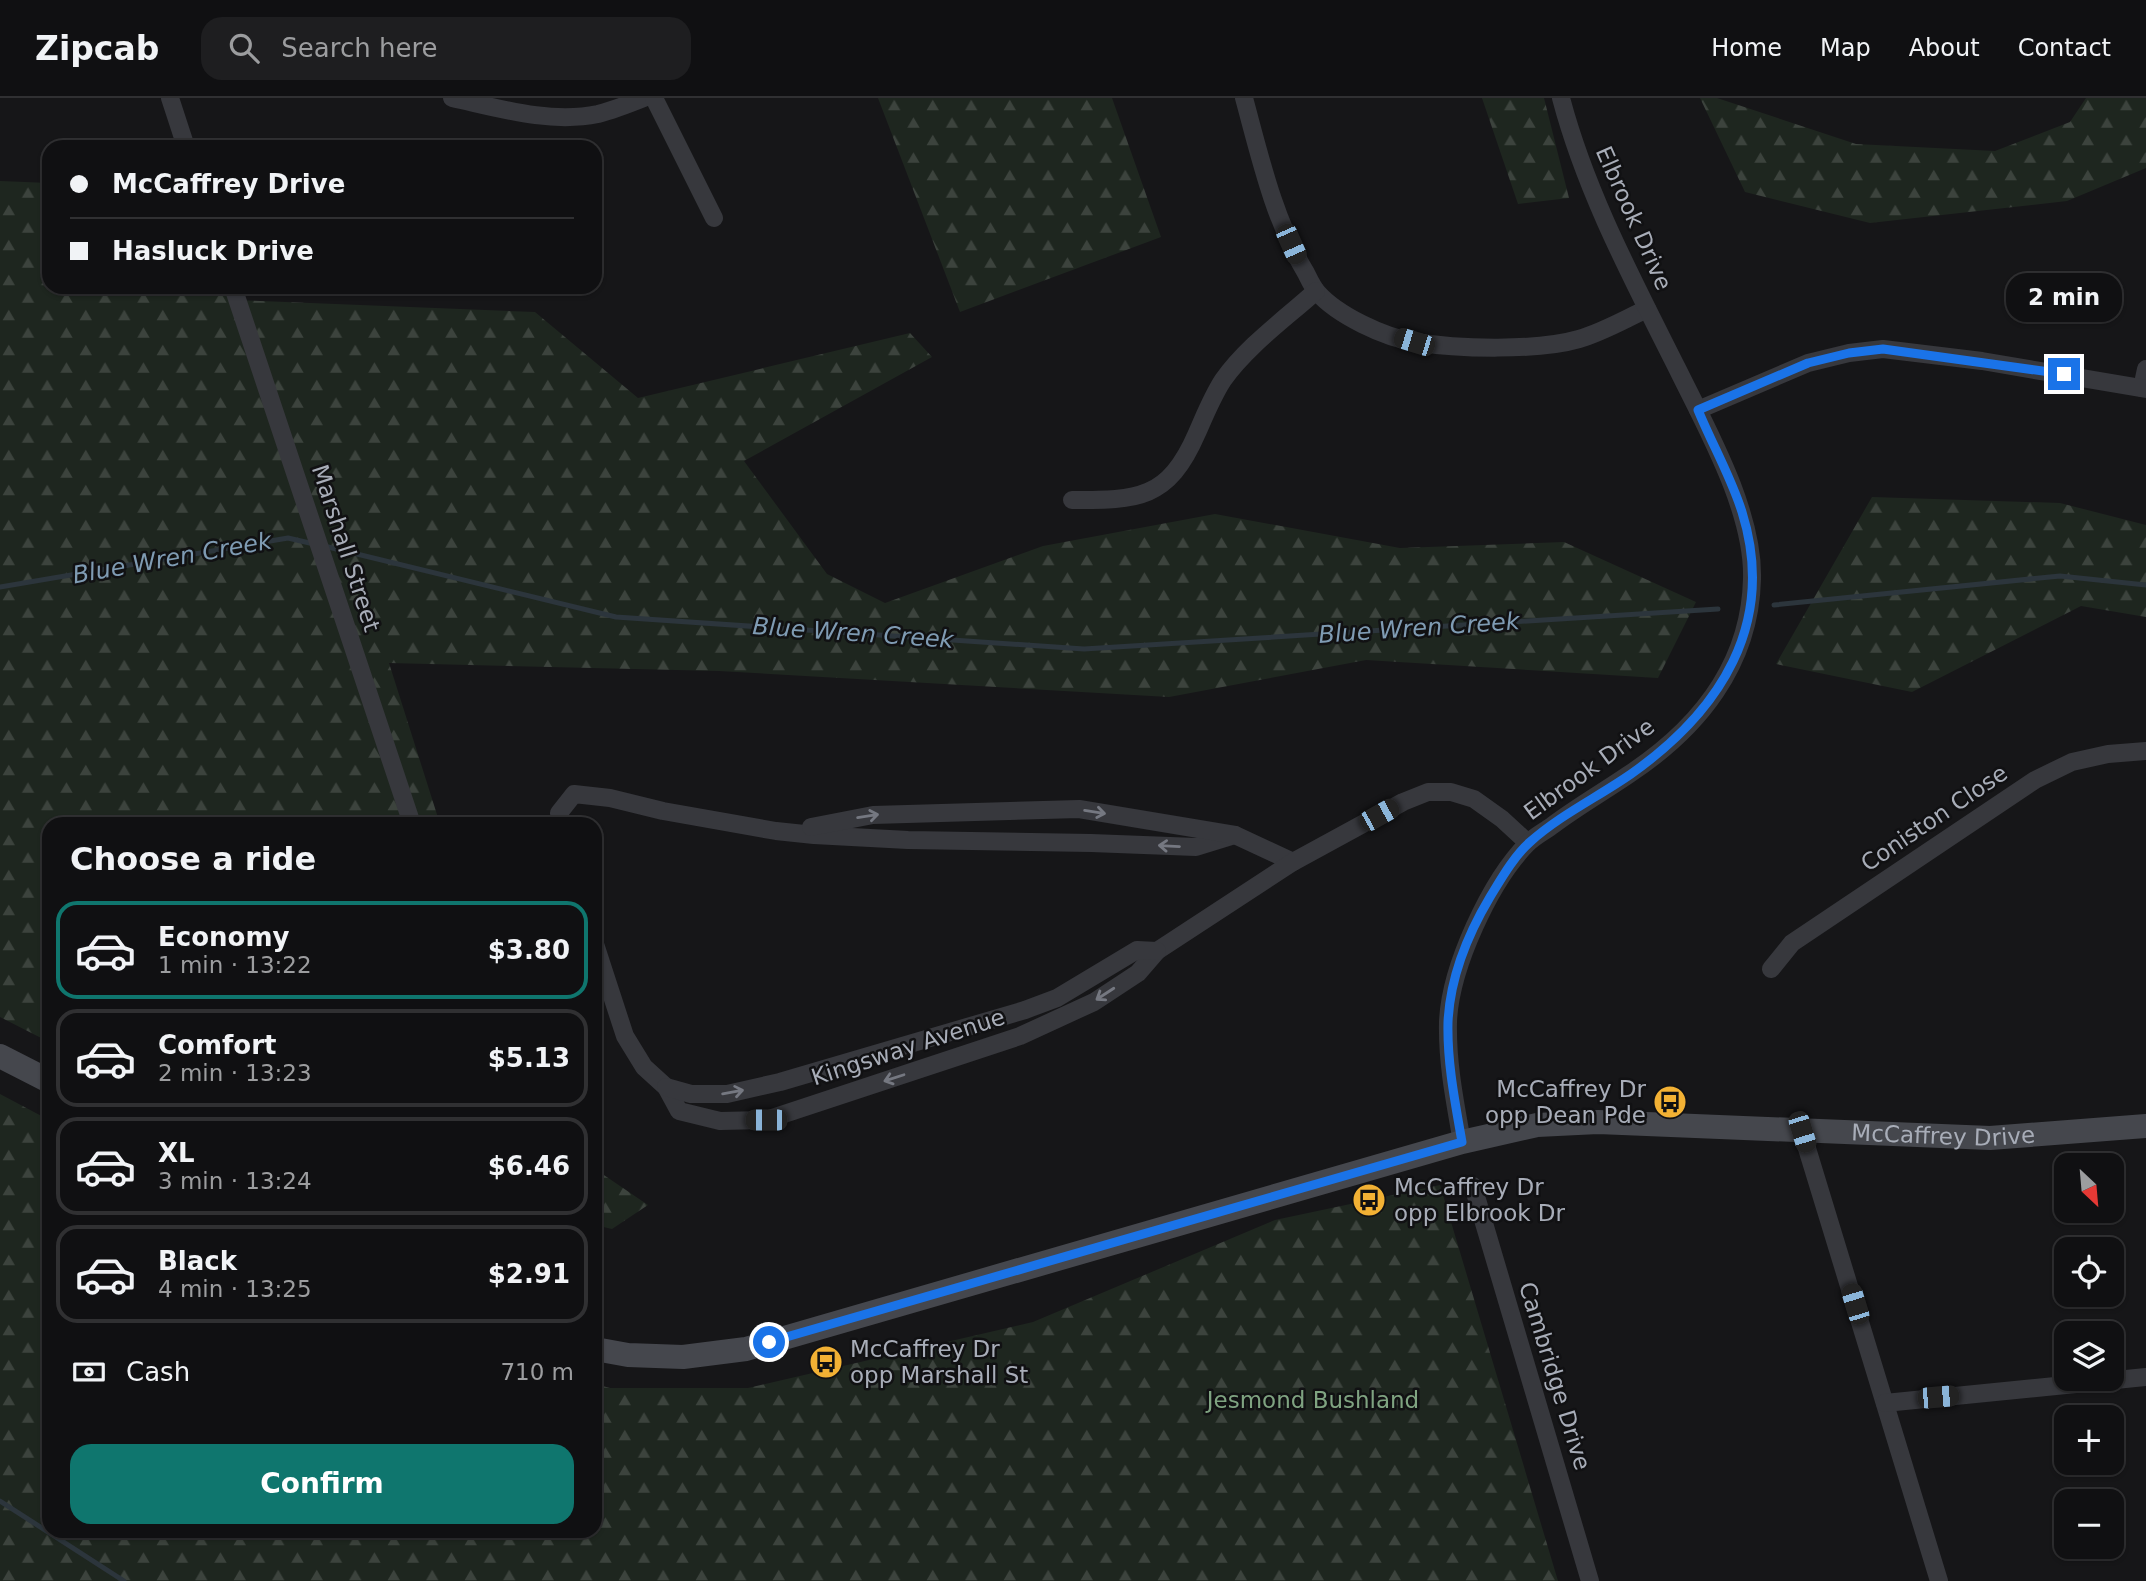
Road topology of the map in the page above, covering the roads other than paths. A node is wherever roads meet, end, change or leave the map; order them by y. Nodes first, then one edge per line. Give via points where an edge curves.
1 (170, 98) edge
2 (452, 98) edge
3 (645, 98) edge
4 (654, 98) edge
5 (1244, 98) edge
6 (1561, 98) edge
7 (184, 140) edge
8 (714, 218) dead end
9 (1316, 291) junction
10 (235, 294) edge
11 (1647, 309) junction
12 (2146, 369) edge
13 (2144, 388) edge
14 (1698, 410) junction
15 (1072, 500) dead end
16 (2146, 751) edge
17 (410, 817) edge
18 (560, 817) edge
19 (776, 831) junction
20 (1235, 835) junction
21 (1528, 843) junction
22 (1293, 862) junction
23 (1157, 951) junction
24 (602, 965) edge
25 (1771, 969) dead end
26 (0, 1056) edge
27 (42, 1077) edge
28 (666, 1087) junction
29 (2146, 1126) edge
30 (1802, 1132) junction
31 (1462, 1142) junction
32 (1473, 1186) dead end
33 (602, 1350) edge
34 (2146, 1377) edge
35 (1885, 1403) junction
36 (1590, 1581) edge
37 (1939, 1581) edge

1 - 7 street
2 - 3 street via 572,116 595,114
4 - 8 street
5 - 9 street via 1283,228
6 - 11 street, Elbrook Drive via 1591,186
9 - 11 street via 1357,321 1385,333 1414,342 1489,347 1579,340
9 - 15 street via 1224,379 1179,468 1166,482 1133,498
10 - 17 street, Marshall Street
11 - 14 street, Elbrook Drive
12 - 13 street
13 - 14 street via 1883,349 1808,363
14 - 21 street, Elbrook Drive via 1741,510 1751,555 1750,604 1737,656 1724,682 1684,730 1631,773
16 - 25 street, Coniston Close via 2072,762 2035,780 1793,943
18 - 19 street via 574,794
20 -> 19 street via 1196,847 908,840
19 -> 20 street via 873,815 1079,809
20 - 22 street
21 - 22 street, Kingsway Avenue via 1475,799 1440,790 1403,802
21 - 31 street, Elbrook Drive via 1476,920 1451,1000 1450,1063
22 - 23 street, Kingsway Avenue
28 -> 23 street, Kingsway Avenue via 691,1094 727,1094 780,1082 1025,1010 1057,998 1137,950
23 -> 28 street, Kingsway Avenue via 1138,973 1094,1002 1020,1036 766,1120 720,1121 679,1111
24 - 28 street, Kingsway Avenue via 625,1036 645,1067
26 - 27 main road
29 - 30 main road, McCaffrey Drive via 1990,1138
30 - 31 main road, McCaffrey Drive via 1598,1122 1537,1125
30 - 35 street
31 - 33 main road, McCaffrey Drive via 746,1349 683,1357
32 - 36 street, Cambridge Drive
34 - 35 street
35 - 37 street

